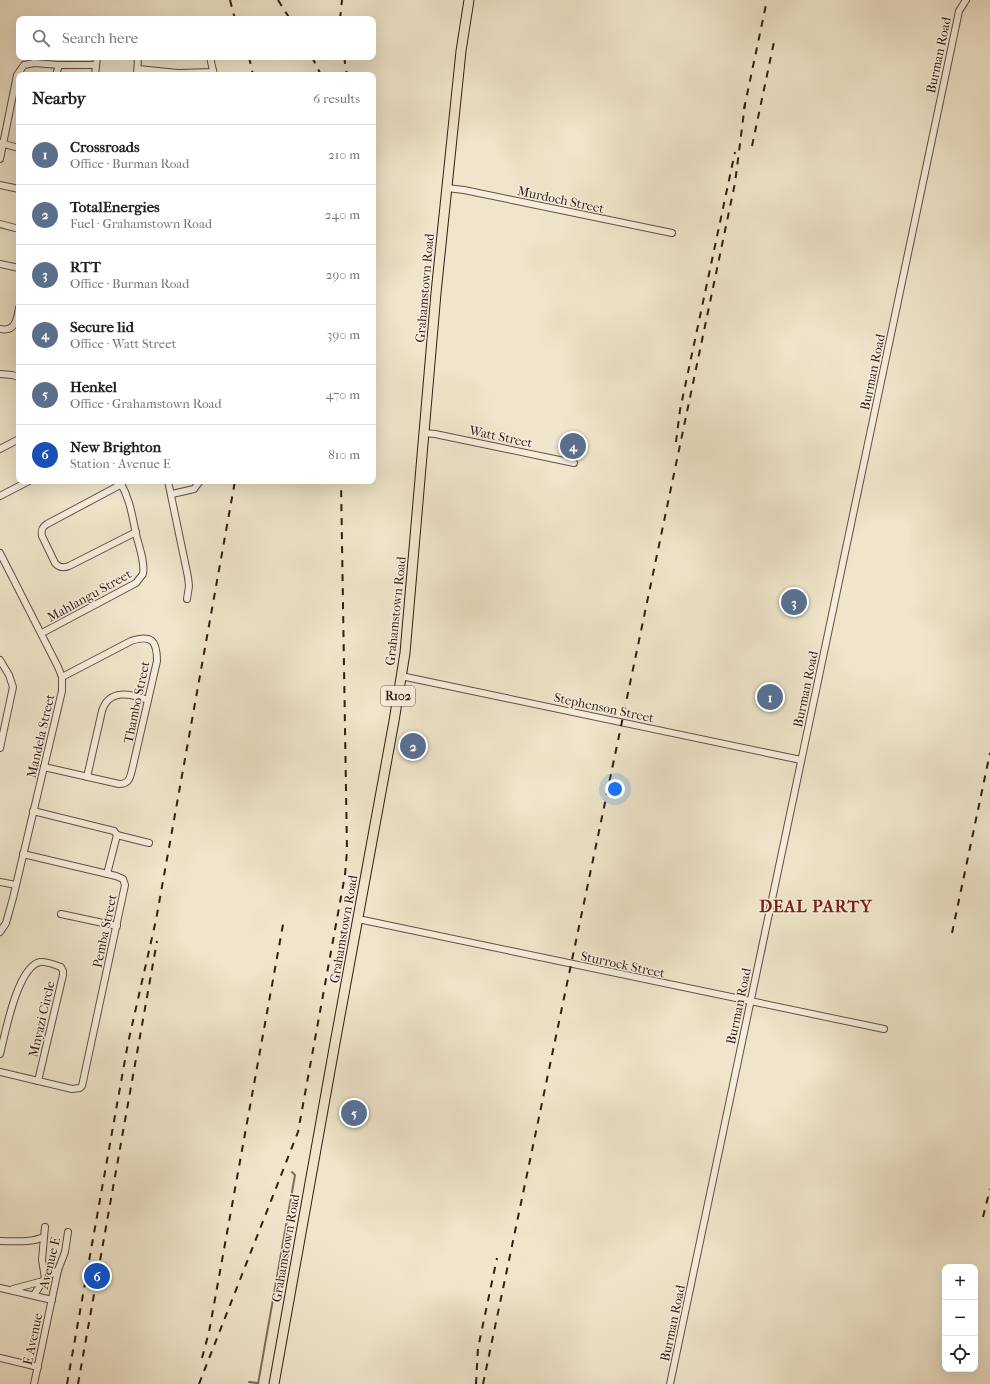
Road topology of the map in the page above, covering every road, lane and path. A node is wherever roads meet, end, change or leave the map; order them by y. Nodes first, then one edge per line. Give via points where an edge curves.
1 (469, 0) edge
2 (966, 0) edge
3 (97, 60) edge
4 (138, 60) edge
5 (211, 60) edge
6 (59, 65) junction
7 (96, 65) junction
8 (18, 72) edge
9 (57, 72) edge
10 (95, 72) edge
11 (137, 72) edge
12 (213, 72) edge
13 (16, 79) edge
14 (2, 144) edge
15 (16, 147) edge
16 (0, 159) edge
17 (0, 185) edge
18 (16, 188) edge
19 (446, 188) junction
20 (0, 224) edge
21 (16, 227) edge
22 (672, 233) dead end
23 (0, 264) edge
24 (16, 267) edge
25 (16, 318) edge
26 (0, 329) edge
27 (0, 374) edge
28 (16, 376) edge
29 (424, 432) junction
30 (16, 440) edge
31 (0, 448) edge
32 (574, 463) dead end
33 (23, 484) edge
34 (118, 484) edge
35 (121, 484) edge
36 (169, 484) edge
37 (198, 484) edge
38 (172, 494) junction
39 (0, 496) edge
40 (136, 532) junction
41 (0, 554) edge
42 (187, 599) dead end
43 (42, 633) junction
44 (0, 660) edge
45 (401, 676) junction
46 (62, 677) junction
47 (148, 700) junction
48 (0, 748) edge
49 (801, 760) junction
50 (44, 767) junction
51 (87, 777) junction
52 (33, 811) junction
53 (117, 835) junction
54 (149, 843) dead end
55 (23, 854) junction
56 (107, 874) junction
57 (0, 882) edge
58 (16, 885) junction
59 (61, 914) dead end
60 (358, 919) junction
61 (116, 926) junction
62 (0, 932) edge
63 (751, 1001) junction
64 (884, 1029) dead end
65 (0, 1054) edge
66 (0, 1072) edge
67 (38, 1081) junction
68 (45, 1227) dead end
69 (68, 1232) dead end
70 (44, 1236) junction
71 (0, 1240) edge
72 (58, 1270) junction
73 (44, 1280) junction
74 (0, 1288) edge
75 (11, 1290) junction
76 (34, 1296) junction
77 (52, 1300) junction
78 (0, 1358) edge
79 (38, 1367) junction
80 (34, 1384) edge
81 (274, 1384) edge
82 (670, 1384) edge

1 - 19 main road, Grahamstown Road / R102
2 - 49 street, Burman Road via 959,11 956,24
3 - 7 street
4 - 11 street
5 - 12 street
6 - 7 street
6 - 8 street via 29,63
6 - 9 street
7 - 10 street
13 - 14 street
14 - 15 street
14 - 16 street
17 - 18 street
19 - 22 street, Murdoch Street
19 - 29 main road, Grahamstown Road / R102
20 - 21 street
23 - 24 street
25 - 26 street via 11,328
27 - 28 street
29 - 32 street, Watt Street
29 - 45 main road, Grahamstown Road / R102
30 - 31 street
33 - 39 street
34 - 40 street via 47,524 42,530 42,536 55,563 63,567 70,566
35 - 40 street, Mahlangu Street via 131,505
36 - 38 street
37 - 38 street via 194,489
38 - 42 street via 188,577
40 - 43 street, Mahlangu Street via 144,570 139,581
41 - 43 street, Mandela Street
43 - 46 street, Mandela Street
44 - 48 street via 10,675 13,687
45 - 49 street, Stephenson Street
45 - 60 main road, Grahamstown Road / R102
46 - 47 street, Thambo Street via 131,641 145,638 153,641 157,649 157,661
46 - 50 street, Mandela Street via 62,691
47 - 51 street via 122,694 105,704
47 - 51 street, Thambo Street via 126,783 119,784
49 - 63 street, Burman Road
50 - 51 street, Thambo Street
50 - 52 street, Mandela Street
52 - 53 street via 114,831
52 - 55 street, Mandela Street
53 - 54 street
53 - 56 street
55 - 56 street, Pemba Street
55 - 58 street, Mandela Street
56 - 61 street, Pemba Street via 120,877 125,885
57 - 58 street
58 - 62 street, Mandela Street via 6,923
59 - 61 street
60 - 63 street, Sturrock Street
60 - 81 main road, Grahamstown Road / R102
61 - 67 street, Pemba Street via 83,1083 80,1088 72,1089
63 - 64 street, Sturrock Street
63 - 82 street, Burman Road
65 - 67 street, Mnyazi Circle via 17,990 23,980 39,962 61,966 63,975
66 - 67 street
68 - 70 street
69 - 72 street, Avenue E via 65,1252
70 - 71 street via 31,1241
70 - 73 street
72 - 73 street
72 - 77 street, Avenue E
73 - 75 street
73 - 76 street
74 - 75 street
75 - 76 street
76 - 77 street
77 - 79 street, E Avenue
78 - 79 street
79 - 80 street, E Avenue

